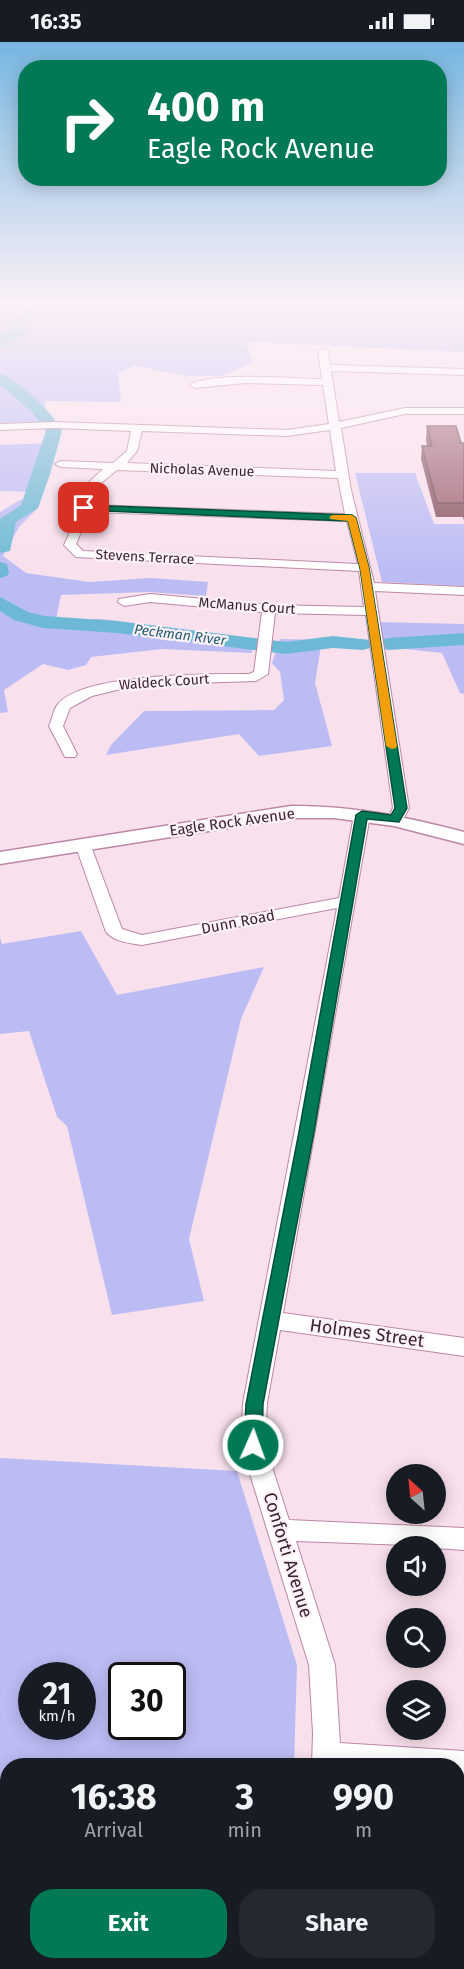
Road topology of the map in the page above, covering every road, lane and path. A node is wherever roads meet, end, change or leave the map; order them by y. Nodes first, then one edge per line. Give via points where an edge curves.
1 (330, 394) edge
2 (464, 411) edge
3 (335, 421) junction
4 (0, 427) edge
5 (137, 428) junction
6 (61, 464) dead end
7 (115, 466) junction
8 (343, 475) junction
9 (84, 508) junction
10 (352, 518) junction
11 (365, 568) junction
12 (368, 587) junction
13 (464, 591) edge
14 (123, 602) dead end
15 (268, 609) junction
16 (371, 611) junction
17 (70, 754) dead end
18 (362, 815) junction
19 (395, 820) junction
20 (464, 838) edge
21 (83, 844) junction
22 (0, 858) edge
23 (348, 901) junction
24 (270, 1320) junction
25 (464, 1347) edge
26 (280, 1530) junction
27 (464, 1539) edge
28 (326, 1758) edge

1 - 3 street
2 - 3 street via 417,410
3 - 5 street via 287,433
3 - 8 street
4 - 5 street
5 - 7 street, Stevens Terrace via 132,451
6 - 7 street, Nicholas Avenue
7 - 8 street, Nicholas Avenue
7 - 9 street, Stevens Terrace via 90,487
8 - 10 street
9 - 10 street
9 - 11 street, Stevens Terrace via 70,545 80,554
10 - 11 street
11 - 12 street
12 - 13 street
12 - 16 street
14 - 15 street, McManus Court via 150,598
15 - 16 street, McManus Court
15 - 17 street, Waldeck Court via 262,671 251,678 140,681 75,696 56,713 53,726 57,740
16 - 19 street via 401,808
18 - 19 main road, Eagle Rock Avenue
18 - 21 main road, Eagle Rock Avenue via 270,814
18 - 23 street, Conforti Avenue
19 - 20 main road, Eagle Rock Avenue
21 - 22 main road, Eagle Rock Avenue
21 - 23 street, Dunn Road via 115,932 127,938 142,940
23 - 24 street, Conforti Avenue
24 - 25 street, Holmes Street
24 - 26 street, Conforti Avenue via 255,1404 253,1445
26 - 27 street
26 - 28 street, Conforti Avenue via 322,1665

